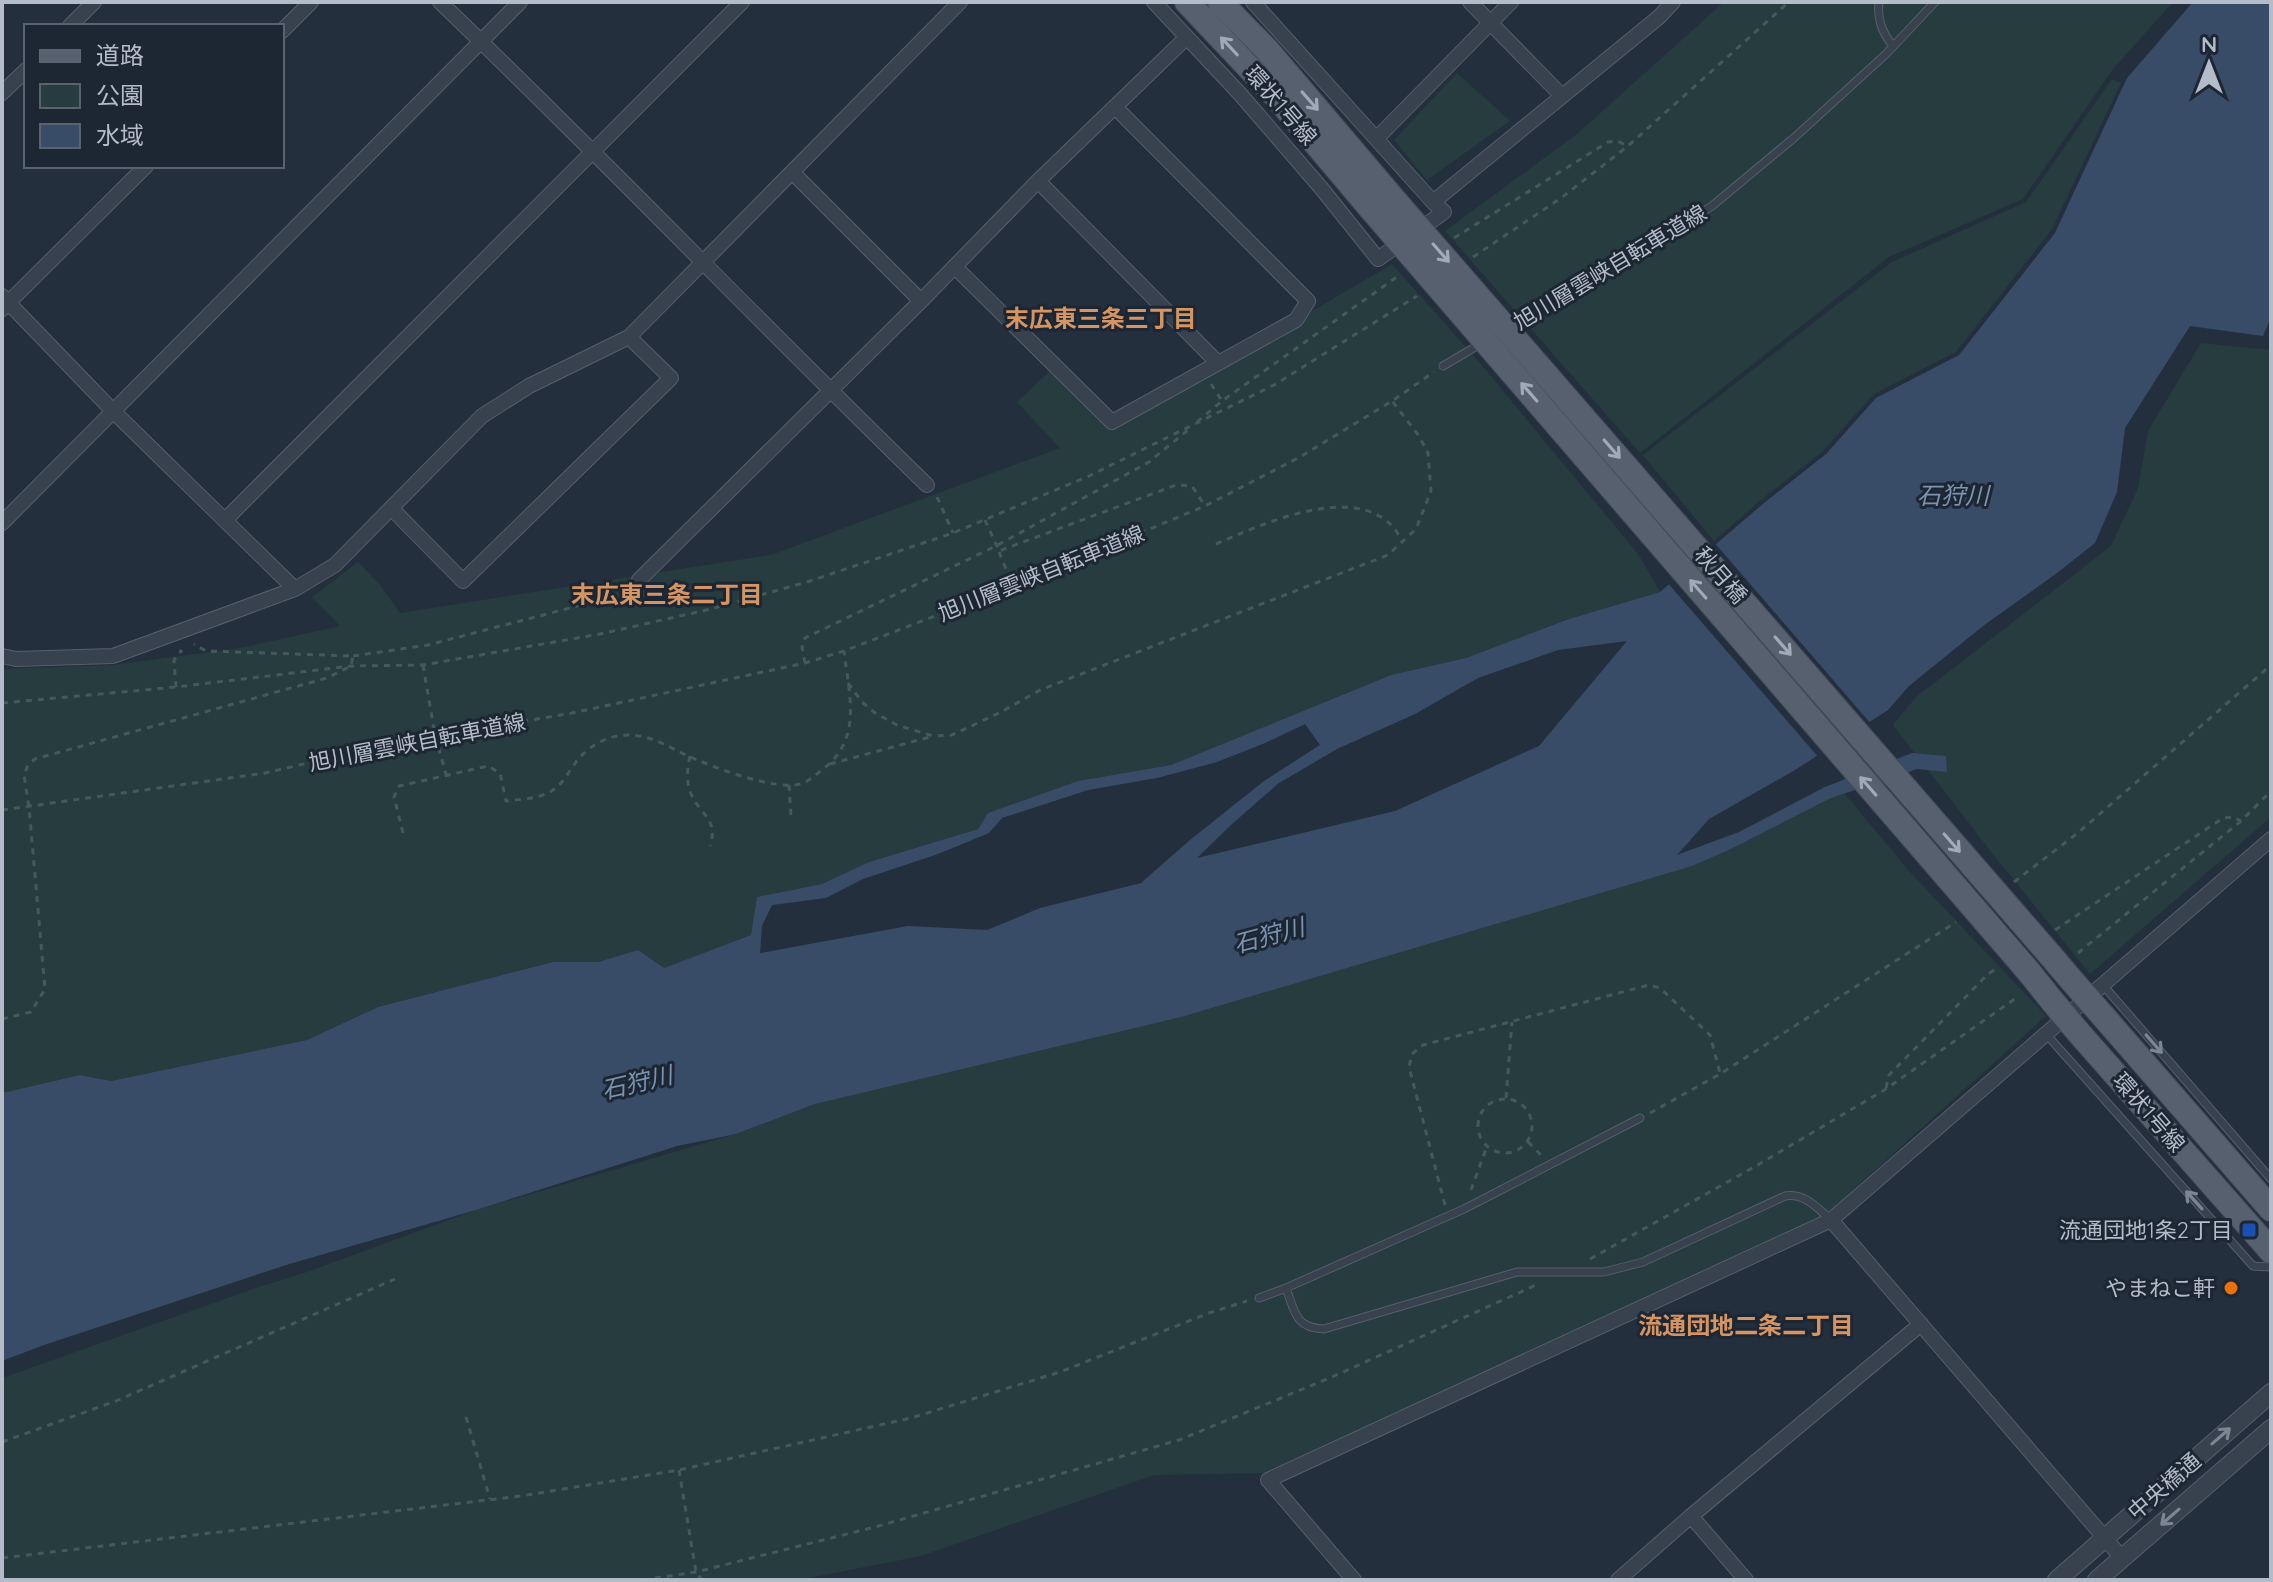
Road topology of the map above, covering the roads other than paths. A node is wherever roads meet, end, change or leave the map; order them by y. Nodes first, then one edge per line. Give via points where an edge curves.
1 (94, 2) edge
2 (311, 2) edge
3 (440, 2) edge
4 (520, 2) edge
5 (742, 2) edge
6 (960, 2) edge
7 (1154, 2) edge
8 (1187, 2) edge
9 (1220, 2) edge
10 (1253, 2) edge
11 (1470, 2) edge
12 (1511, 2) edge
13 (1673, 2) edge
14 (1879, 2) edge
15 (1935, 2) edge
16 (1490, 22) junction
17 (72, 24) edge
18 (284, 29) edge
19 (1186, 38) junction
20 (481, 41) junction
21 (1893, 46) junction
22 (24, 72) edge
23 (2, 93) edge
24 (1562, 96) junction
25 (1116, 108) junction
26 (1377, 138) junction
27 (592, 151) junction
28 (144, 168) edge
29 (792, 172) junction
30 (1038, 181) junction
31 (1381, 202) junction
32 (1433, 202) junction
33 (703, 260) junction
34 (955, 267) junction
35 (921, 301) junction
36 (4, 303) edge
37 (1503, 331) dead end
38 (629, 337) junction
39 (1491, 338) dead end
40 (1218, 363) junction
41 (1443, 366) road end
42 (831, 392) junction
43 (113, 411) junction
44 (927, 485) dead end
45 (391, 508) junction
46 (225, 520) junction
47 (2, 523) edge
48 (639, 580) road end
49 (295, 589) junction
50 (2, 656) edge
51 (2271, 839) edge
52 (2061, 957) joint
53 (2028, 982) joint
54 (2103, 985) junction
55 (2046, 1034) junction
56 (1640, 1118) dead end
57 (2271, 1179) edge
58 (2271, 1209) edge
59 (1831, 1220) junction
60 (2271, 1251) edge
61 (2271, 1267) edge
62 (1286, 1288) junction
63 (1259, 1298) road end
64 (1921, 1324) junction
65 (2271, 1393) edge
66 (2271, 1429) edge
67 (1691, 1516) junction
68 (2105, 1538) junction
69 (2122, 1558) junction
70 (1354, 1580) edge
71 (1618, 1580) edge
72 (1746, 1580) edge
73 (2057, 1580) edge
74 (2097, 1580) edge

1 - 17 street
2 - 18 street
3 - 20 street
4 - 20 street
5 - 27 street
6 - 29 street
7 - 19 street
31 -> 8 main road, 環状1号線
9 -> 31 main road, 環状1号線 via 1267,50
10 - 26 street
11 - 16 street
12 - 16 street
13 - 24 street
14 - 21 lane via 1879,20
15 - 21 lane, 旭川層雲峡自転車道線
16 - 24 street
16 - 26 street
19 - 25 street
19 - 32 street via 1240,94 1378,259 1444,212
20 - 27 street
20 - 43 street
21 - 37 lane, 旭川層雲峡自転車道線 via 1712,206
22 - 23 street
24 - 32 street
25 - 30 street
25 - 40 street via 1308,301 1296,320
26 - 32 street
27 - 33 street
27 - 46 street
28 - 36 street
29 - 33 street
29 - 35 street
30 - 34 street
30 - 40 street
31 -> 52 main road, 秋月橋, bridge
53 -> 31 main road, 秋月橋, bridge
33 - 38 street
33 - 42 street
34 - 35 street
34 - 40 street via 1112,422
35 - 42 street
36 - 43 street
38 - 45 street via 529,386 482,416
38 - 45 street via 671,378 463,581
39 - 41 lane, 旭川層雲峡自転車道線
42 - 44 street
42 - 48 street
43 - 46 street
43 - 47 street
45 - 49 street via 335,565
46 - 49 street
49 - 50 street via 113,656
51 - 54 street
52 - 58 main road, 環状1号線, bridge via 2074,983
53 - 60 main road, 環状1号線, bridge via 2053,1002
54 - 55 street
54 -> 57 lane
55 - 59 street
61 -> 55 lane via 2253,1266
56 - 62 lane via 1464,1209
59 - 62 lane via 1808,1199 1785,1196 1643,1262 1604,1272 1499,1276 1324,1329 1303,1325
59 - 64 street
59 - 70 street via 1268,1480
62 - 63 lane
64 - 67 street
64 - 68 street
68 -> 65 street, 中央橋通
66 -> 69 street, 中央橋通
67 - 71 street
67 - 72 street
68 - 69 street
68 - 73 street, 中央橋通
69 - 74 street, 中央橋通

